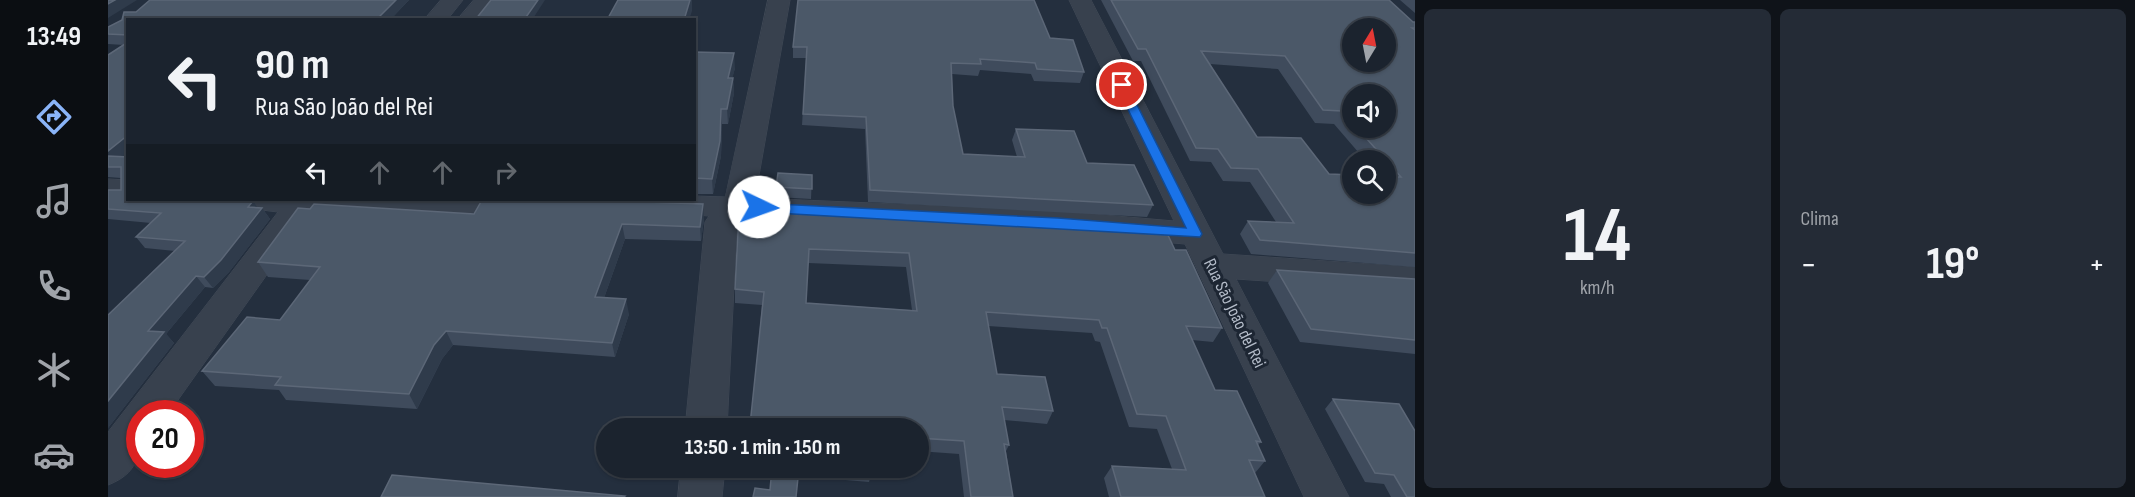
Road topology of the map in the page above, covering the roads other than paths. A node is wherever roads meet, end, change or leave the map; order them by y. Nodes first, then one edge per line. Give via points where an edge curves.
1 (452, 0) edge
2 (484, 0) edge
3 (779, 0) edge
4 (1080, 0) edge
5 (437, 18) edge
6 (470, 18) edge
7 (108, 189) edge
8 (126, 190) edge
9 (302, 201) edge
10 (483, 201) edge
11 (632, 203) edge
12 (738, 206) junction
13 (1203, 249) junction
14 (1415, 279) edge
15 (155, 400) edge
16 (707, 418) edge
17 (126, 441) edge
18 (108, 465) edge
19 (702, 478) edge
20 (700, 497) edge
21 (1327, 497) edge

1 - 5 street
2 - 6 street
3 - 12 street
4 - 13 street, Rua São João del Rei
7 - 8 street
9 - 10 street via 449,206
9 - 15 street
11 - 12 street
12 - 13 street via 1058,222
12 - 16 street via 721,222
13 - 14 street
13 - 21 street, Rua São João del Rei
17 - 18 street
19 - 20 street

